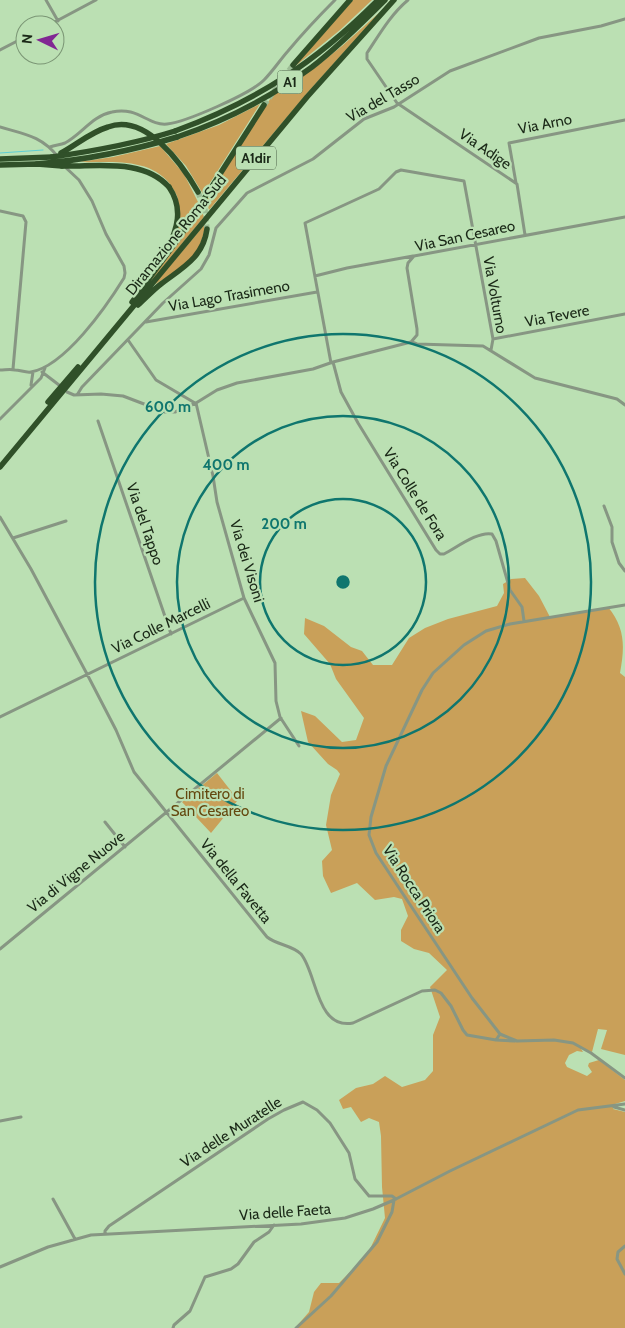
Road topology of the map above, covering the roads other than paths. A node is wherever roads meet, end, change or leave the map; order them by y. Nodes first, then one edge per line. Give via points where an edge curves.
1 (46, 0) edge
2 (96, 0) edge
3 (334, 0) edge
4 (350, 0) edge
5 (378, 0) edge
6 (385, 0) edge
7 (394, 0) edge
8 (408, 0) edge
9 (55, 15) edge
10 (65, 17) edge
11 (625, 19) edge
12 (15, 42) edge
13 (0, 50) edge
14 (293, 65) tunnel mouth
15 (398, 104) junction
16 (264, 105) tunnel mouth
17 (625, 120) edge
18 (0, 127) edge
19 (176, 134) junction
20 (50, 147) junction
21 (52, 157) junction
22 (0, 159) edge
23 (38, 164) junction
24 (0, 165) edge
25 (516, 184) junction
26 (198, 192) tunnel mouth
27 (0, 211) edge
28 (625, 216) edge
29 (207, 229) tunnel mouth
30 (526, 235) junction
31 (475, 244) junction
32 (414, 256) junction
33 (155, 272) junction
34 (315, 276) junction
35 (317, 292) junction
36 (625, 314) edge
37 (122, 320) junction
38 (145, 322) junction
39 (493, 339) junction
40 (128, 340) junction
41 (411, 342) junction
42 (491, 350) junction
43 (332, 362) junction
44 (47, 365) junction
45 (13, 369) junction
46 (0, 370) edge
47 (39, 370) junction
48 (27, 372) junction
49 (34, 372) junction
50 (42, 373) junction
51 (32, 376) junction
52 (50, 378) junction
53 (40, 379) junction
54 (59, 385) dead end
55 (30, 388) junction
56 (67, 392) dead end
57 (77, 395) junction
58 (196, 403) junction
59 (625, 405) edge
60 (0, 419) edge
61 (98, 421) dead end
62 (0, 461) edge
63 (0, 467) edge
64 (604, 506) dead end
65 (0, 518) edge
66 (66, 521) dead end
67 (13, 538) junction
68 (625, 571) edge
69 (244, 598) junction
70 (625, 605) edge
71 (524, 621) junction
72 (171, 634) junction
73 (87, 674) junction
74 (0, 717) edge
75 (281, 718) junction
76 (299, 746) dead end
77 (167, 812) junction
78 (104, 822) dead end
79 (125, 847) junction
80 (0, 949) edge
81 (500, 1034) junction
82 (496, 1040) junction
83 (517, 1041) junction
84 (625, 1078) edge
85 (625, 1104) edge
86 (614, 1107) junction
87 (625, 1110) edge
88 (21, 1117) dead end
89 (0, 1121) edge
90 (53, 1199) dead end
91 (395, 1200) junction
92 (274, 1225) junction
93 (104, 1234) junction
94 (75, 1239) junction
95 (625, 1246) edge
96 (0, 1267) edge
97 (625, 1274) edge
98 (173, 1328) edge
99 (296, 1328) edge

1 - 9 street
2 - 10 street
3 - 20 street via 263,81 230,100 167,124 156,123 132,112 112,112 93,121 65,143
4 - 14 highway
5 - 19 highway, A1 via 333,42 286,77
6 - 19 highway, A1 via 343,41 300,75 238,112 198,130
7 - 37 highway, Diramazione Roma Sud / A1dir via 307,97
8 - 15 street via 366,56
11 - 15 street, Via del Tasso via 543,37 483,58 444,74
12 - 13 street
15 - 25 street, Via Adige
15 - 38 street, Via del Tasso via 365,118 313,160 242,197 216,229 209,255 201,269
16 - 33 highway, A1dir
17 - 25 street, Via Arno via 509,143
18 - 20 street via 37,139
19 - 21 highway, A1, bridge
19 - 23 highway, A1, bridge via 145,146 109,154
20 - 44 street via 86,190 125,273 87,331
21 - 22 highway, A1
21 - 26 highway via 110,126 136,127 168,151
23 - 24 highway, A1
23 - 33 highway, bridge via 136,168 154,174 169,187 177,203 178,221
25 - 30 street, Via Adige
27 - 45 street via 23,216 26,222
28 - 30 street, Via San Cesareo
29 - 37 highway via 203,245 194,259
30 - 31 street, Via San Cesareo
31 - 32 street, Via San Cesareo
31 - 34 street, Via Volturno via 464,181 401,170 379,189 305,223
31 - 39 street, Via Volturno
32 - 34 street
32 - 41 street, Via San Cesareo via 407,268 417,329 417,335
33 - 62 highway, Diramazione Roma Sud / A1dir
34 - 35 street
35 - 38 street, Via Lago Trasimeno
35 - 43 street
36 - 39 street, Via Tevere
37 - 63 highway, Diramazione Roma Sud / A1dir
38 - 40 street, Via del Tasso
39 - 42 street, Via Volturno
40 - 57 street, Via del Tasso
40 - 58 street via 156,380
41 - 42 street via 478,346
41 - 43 street
42 - 59 street via 535,378 617,399
43 - 58 street via 312,369 237,383
43 - 71 street, Via Colle de Fora via 341,392 436,550 444,554 469,540 492,534 511,592 522,608
44 - 47 street
44 - 50 street
45 - 46 street
45 - 48 street
47 - 49 street
47 - 50 street
48 - 49 street
48 - 51 street
49 - 51 street
50 - 52 street
50 - 53 street
51 - 53 street via 35,380
51 - 55 street
52 - 53 street
52 - 54 street
53 - 55 street
55 - 60 street
56 - 57 street
57 - 58 street via 122,396 169,413
58 - 69 street, Via dei Visoni via 217,502
61 - 72 street, Via del Tappo
64 - 68 street via 619,563
65 - 67 street, Via della Favetta
66 - 67 street
67 - 73 street, Via della Favetta
69 - 72 street, Via Colle Marcelli
69 - 75 street, Via dei Visoni via 275,663 276,701
70 - 71 street, Via Rocca Priora
71 - 81 street, Via Rocca Priora via 486,631 464,644 433,673 386,766 368,835 472,998
72 - 73 street, Via Colle Marcelli
73 - 74 street, Via Colle Marcelli
73 - 77 street, Via della Favetta via 133,769
75 - 76 street, Via dei Visoni
75 - 77 street, Via di Vigne Nuove
77 - 79 street, Via di Vigne Nuove
77 - 82 street, Via della Favetta via 267,937 302,956 320,1002 337,1021 353,1023 422,991 435,990 441,993 468,1035
78 - 79 street
79 - 80 street, Via di Vigne Nuove
81 - 82 street
81 - 83 street, Via Rocca Priora
82 - 83 street
83 - 84 street, Via Rocca Priora via 573,1043
85 - 86 street
86 - 87 street
86 - 91 street, Via delle Faeta via 578,1110
88 - 89 street
90 - 94 street
91 - 92 street, Via delle Faeta via 345,1218
91 - 93 street, Via delle Muratelle via 392,1196 369,1196 355,1179 349,1153 330,1123 303,1102 260,1124 109,1226
91 - 99 street via 377,1242 331,1296
92 - 93 street, Via delle Faeta
92 - 98 street via 254,1242 238,1264 205,1278 190,1311
93 - 94 street, Via delle Faeta
94 - 96 street, Via delle Faeta
95 - 97 street via 618,1252 617,1259

